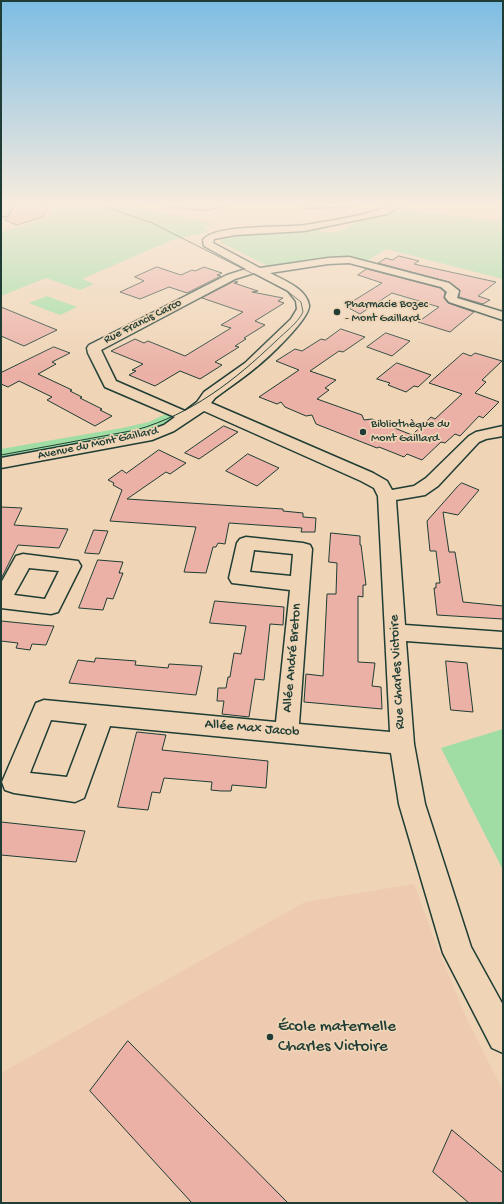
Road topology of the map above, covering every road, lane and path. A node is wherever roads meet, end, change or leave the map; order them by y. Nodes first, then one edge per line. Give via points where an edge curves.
1 (237, 259) edge
2 (257, 270) junction
3 (503, 316) edge
4 (202, 405) junction
5 (187, 416) junction
6 (503, 431) edge
7 (1, 463) edge
8 (387, 496) junction
9 (299, 584) dead end
10 (395, 632) junction
11 (503, 640) edge
12 (102, 716) dead end
13 (287, 732) junction
14 (402, 744) junction
15 (503, 1037) edge

1 - 2 street
2 - 3 street via 337,260 361,262 445,285 453,291 453,300
2 - 4 street, Avenue du Mont Gaillard via 292,289 301,297 302,313 250,366 209,395
2 - 5 street, Rue Francis Carco via 239,274 94,348 110,384
4 - 5 street, Avenue du Mont Gaillard
4 - 8 street via 368,477 381,485
5 - 7 street, Avenue du Mont Gaillard via 152,435
6 - 8 street via 474,439 432,482 419,490
8 - 10 street, Rue Charles Victoire
9 - 13 street, Allée André Breton
10 - 11 street
10 - 14 street, Rue Charles Victoire
12 - 13 street, Allée Max Jacob
13 - 14 street, Allée Max Jacob
14 - 15 street, Rue Charles Victoire via 412,804 458,953

